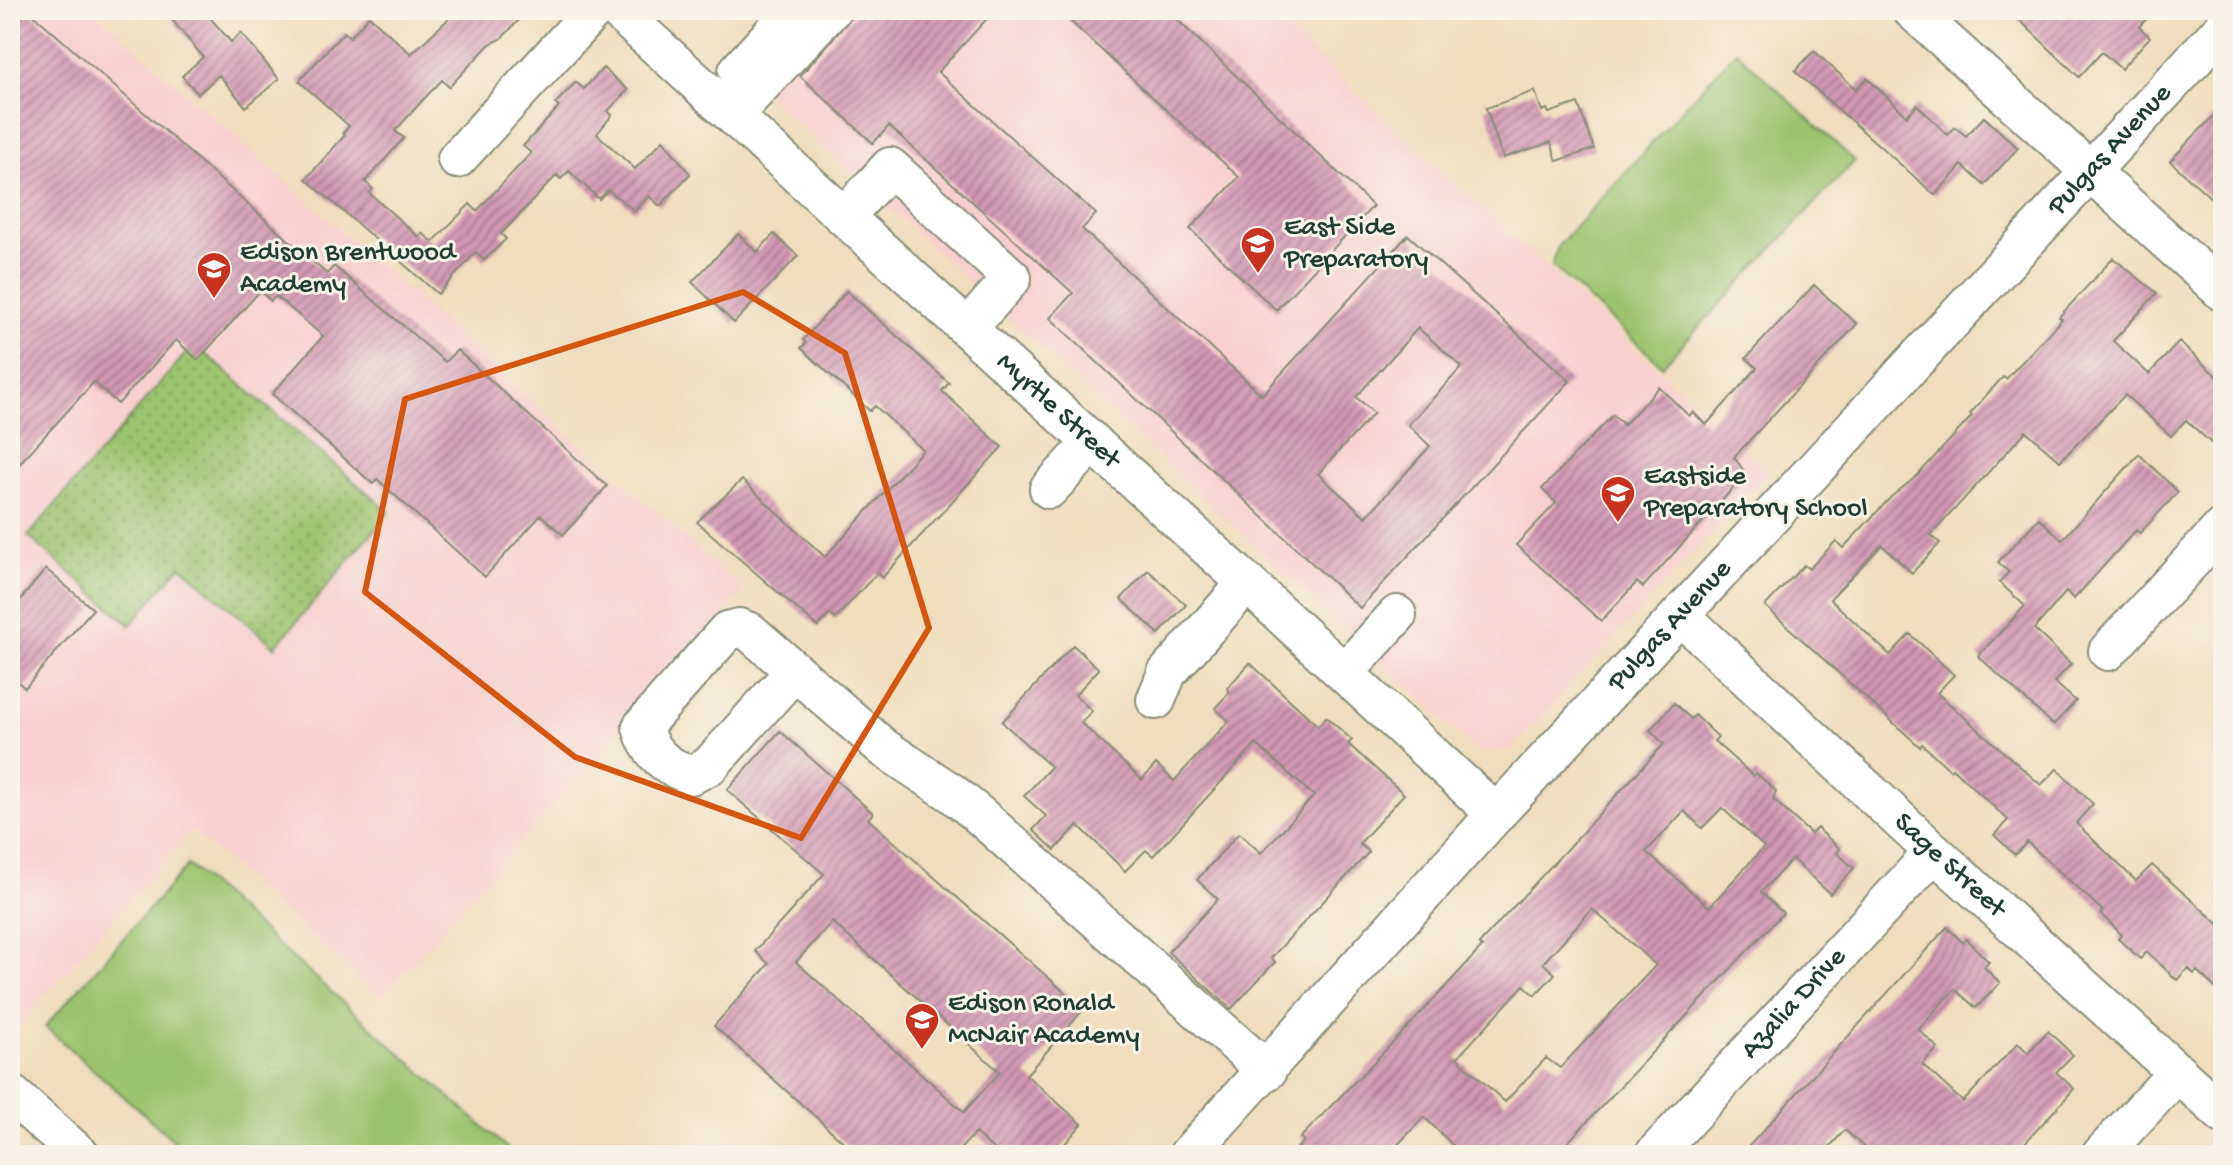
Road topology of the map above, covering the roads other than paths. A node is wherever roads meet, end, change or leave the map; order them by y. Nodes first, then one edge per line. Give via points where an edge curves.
1 (594, 10) edge
2 (617, 10) edge
3 (794, 10) edge
4 (831, 10) edge
5 (1912, 10) edge
6 (2223, 28) edge
7 (724, 105) junction
8 (457, 159) dead end
9 (2091, 171) junction
10 (845, 216) junction
11 (2223, 292) edge
12 (968, 328) junction
13 (1093, 442) junction
14 (1049, 489) dead end
15 (2223, 527) edge
16 (1247, 583) junction
17 (1397, 615) dead end
18 (1680, 615) junction
19 (2108, 651) dead end
20 (793, 673) dead end
21 (1344, 673) junction
22 (1156, 700) dead end
23 (1496, 814) junction
24 (1934, 852) junction
25 (1267, 1071) junction
26 (2178, 1072) junction
27 (10, 1093) edge
28 (2223, 1114) edge
29 (80, 1155) edge
30 (1188, 1155) edge
31 (1654, 1155) edge
32 (2101, 1155) edge

1 - 8 street
2 - 7 street, Myrtle Street
3 - 7 street
4 - 7 street
5 - 9 street
6 - 9 street, Pulgas Avenue
7 - 10 street, Myrtle Street
9 - 11 street
9 - 18 street, Pulgas Avenue
10 - 12 street, Myrtle Street
10 - 12 street via 890,167 1012,278
12 - 13 street, Myrtle Street
13 - 14 street
13 - 16 street, Myrtle Street
15 - 19 street
16 - 21 street, Myrtle Street
16 - 22 street via 1167,673
17 - 21 street
18 - 23 street, Pulgas Avenue
18 - 24 street, Sage Street
20 - 25 street via 885,749 978,814
21 - 23 street, Myrtle Street
23 - 25 street, Pulgas Avenue
24 - 26 street, Sage Street
24 - 31 street, Azalia Drive
25 - 30 street, Pulgas Avenue
26 - 28 street, Sage Street
26 - 32 street
27 - 29 street

